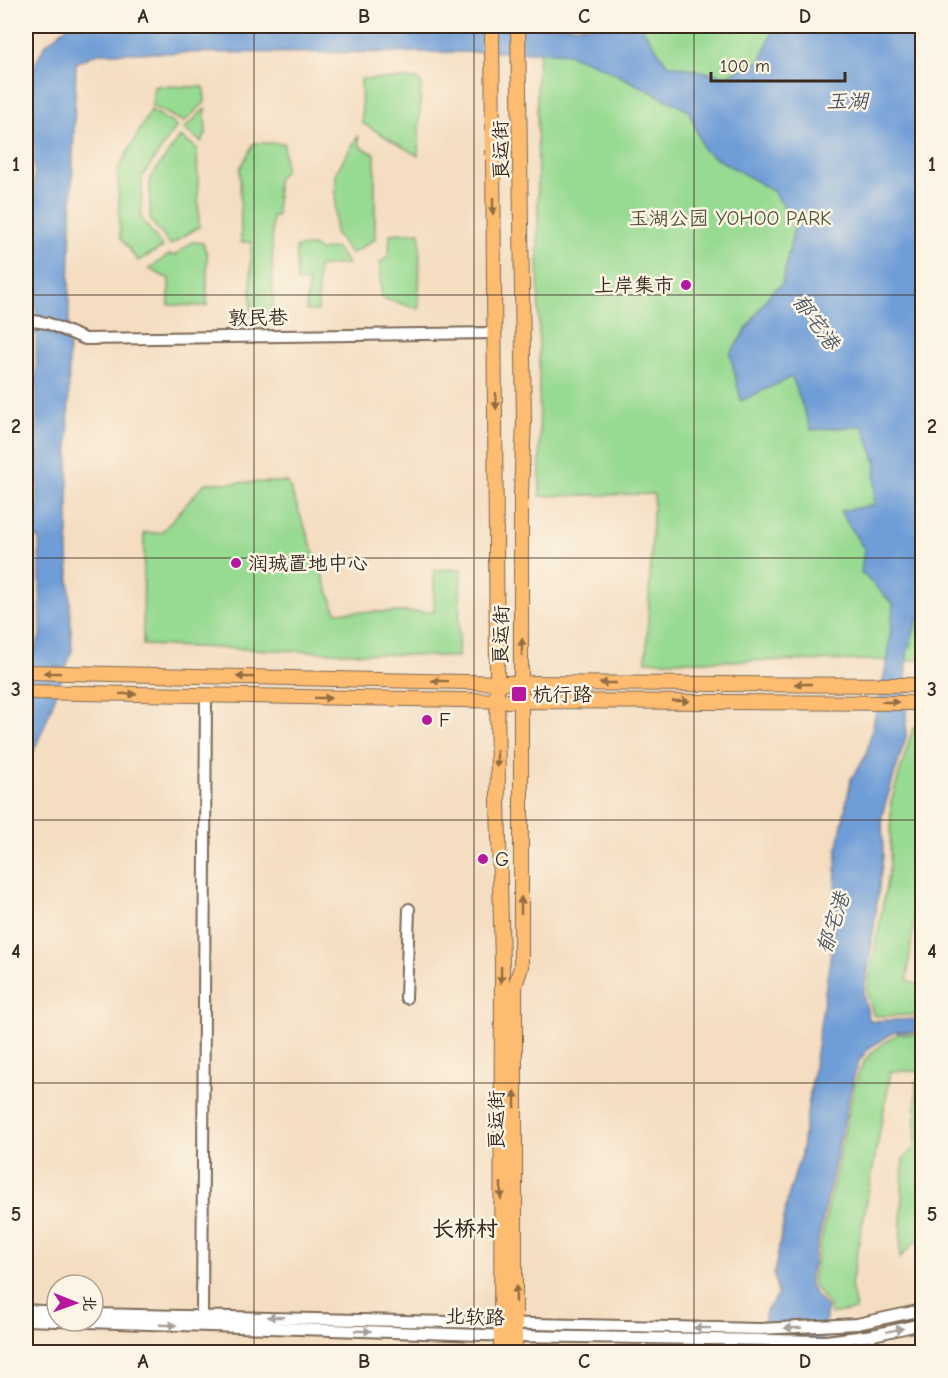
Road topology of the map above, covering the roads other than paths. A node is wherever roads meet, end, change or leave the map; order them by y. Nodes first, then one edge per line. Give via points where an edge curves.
1 (518, 26) edge
2 (492, 33) edge
3 (31, 320) edge
4 (494, 333) junction
5 (26, 672) edge
6 (498, 683) junction
7 (519, 683) junction
8 (922, 685) edge
9 (26, 692) edge
10 (206, 696) junction
11 (497, 701) junction
12 (519, 701) junction
13 (922, 703) edge
14 (409, 909) dead end
15 (406, 998) dead end
16 (26, 1310) edge
17 (922, 1310) edge
18 (45, 1311) edge
19 (105, 1314) edge
20 (202, 1316) junction
21 (26, 1320) edge
22 (922, 1323) edge
23 (500, 1330) junction
24 (515, 1330) junction
25 (760, 1335) junction
26 (501, 1353) edge
27 (515, 1353) edge

7 -> 1 main road, 良运街 via 524,421
2 -> 4 main road, 良运街
3 - 4 street, 敦民巷 via 85,339
4 -> 6 main road, 良运街
6 -> 5 main road
6 - 7 main road
6 - 11 main road, 良运街
8 -> 7 main road
7 - 12 main road, 良运街
9 -> 10 main road
10 -> 11 main road
10 - 20 street
11 - 12 main road
11 -> 23 main road, 良运街 via 502,963
12 -> 13 main road
24 -> 12 main road, 良运街 via 515,986 521,967
14 - 15 street
16 - 18 street
17 -> 25 street, 北软路 via 888,1319
19 - 20 street, 北软路
23 -> 20 street, 北软路
21 -> 23 street, 北软路
25 -> 22 street, 北软路 via 826,1341
23 - 24 street, 北软路
23 - 26 main road, 良运街
24 - 25 street, 北软路
24 - 27 main road, 良运街

